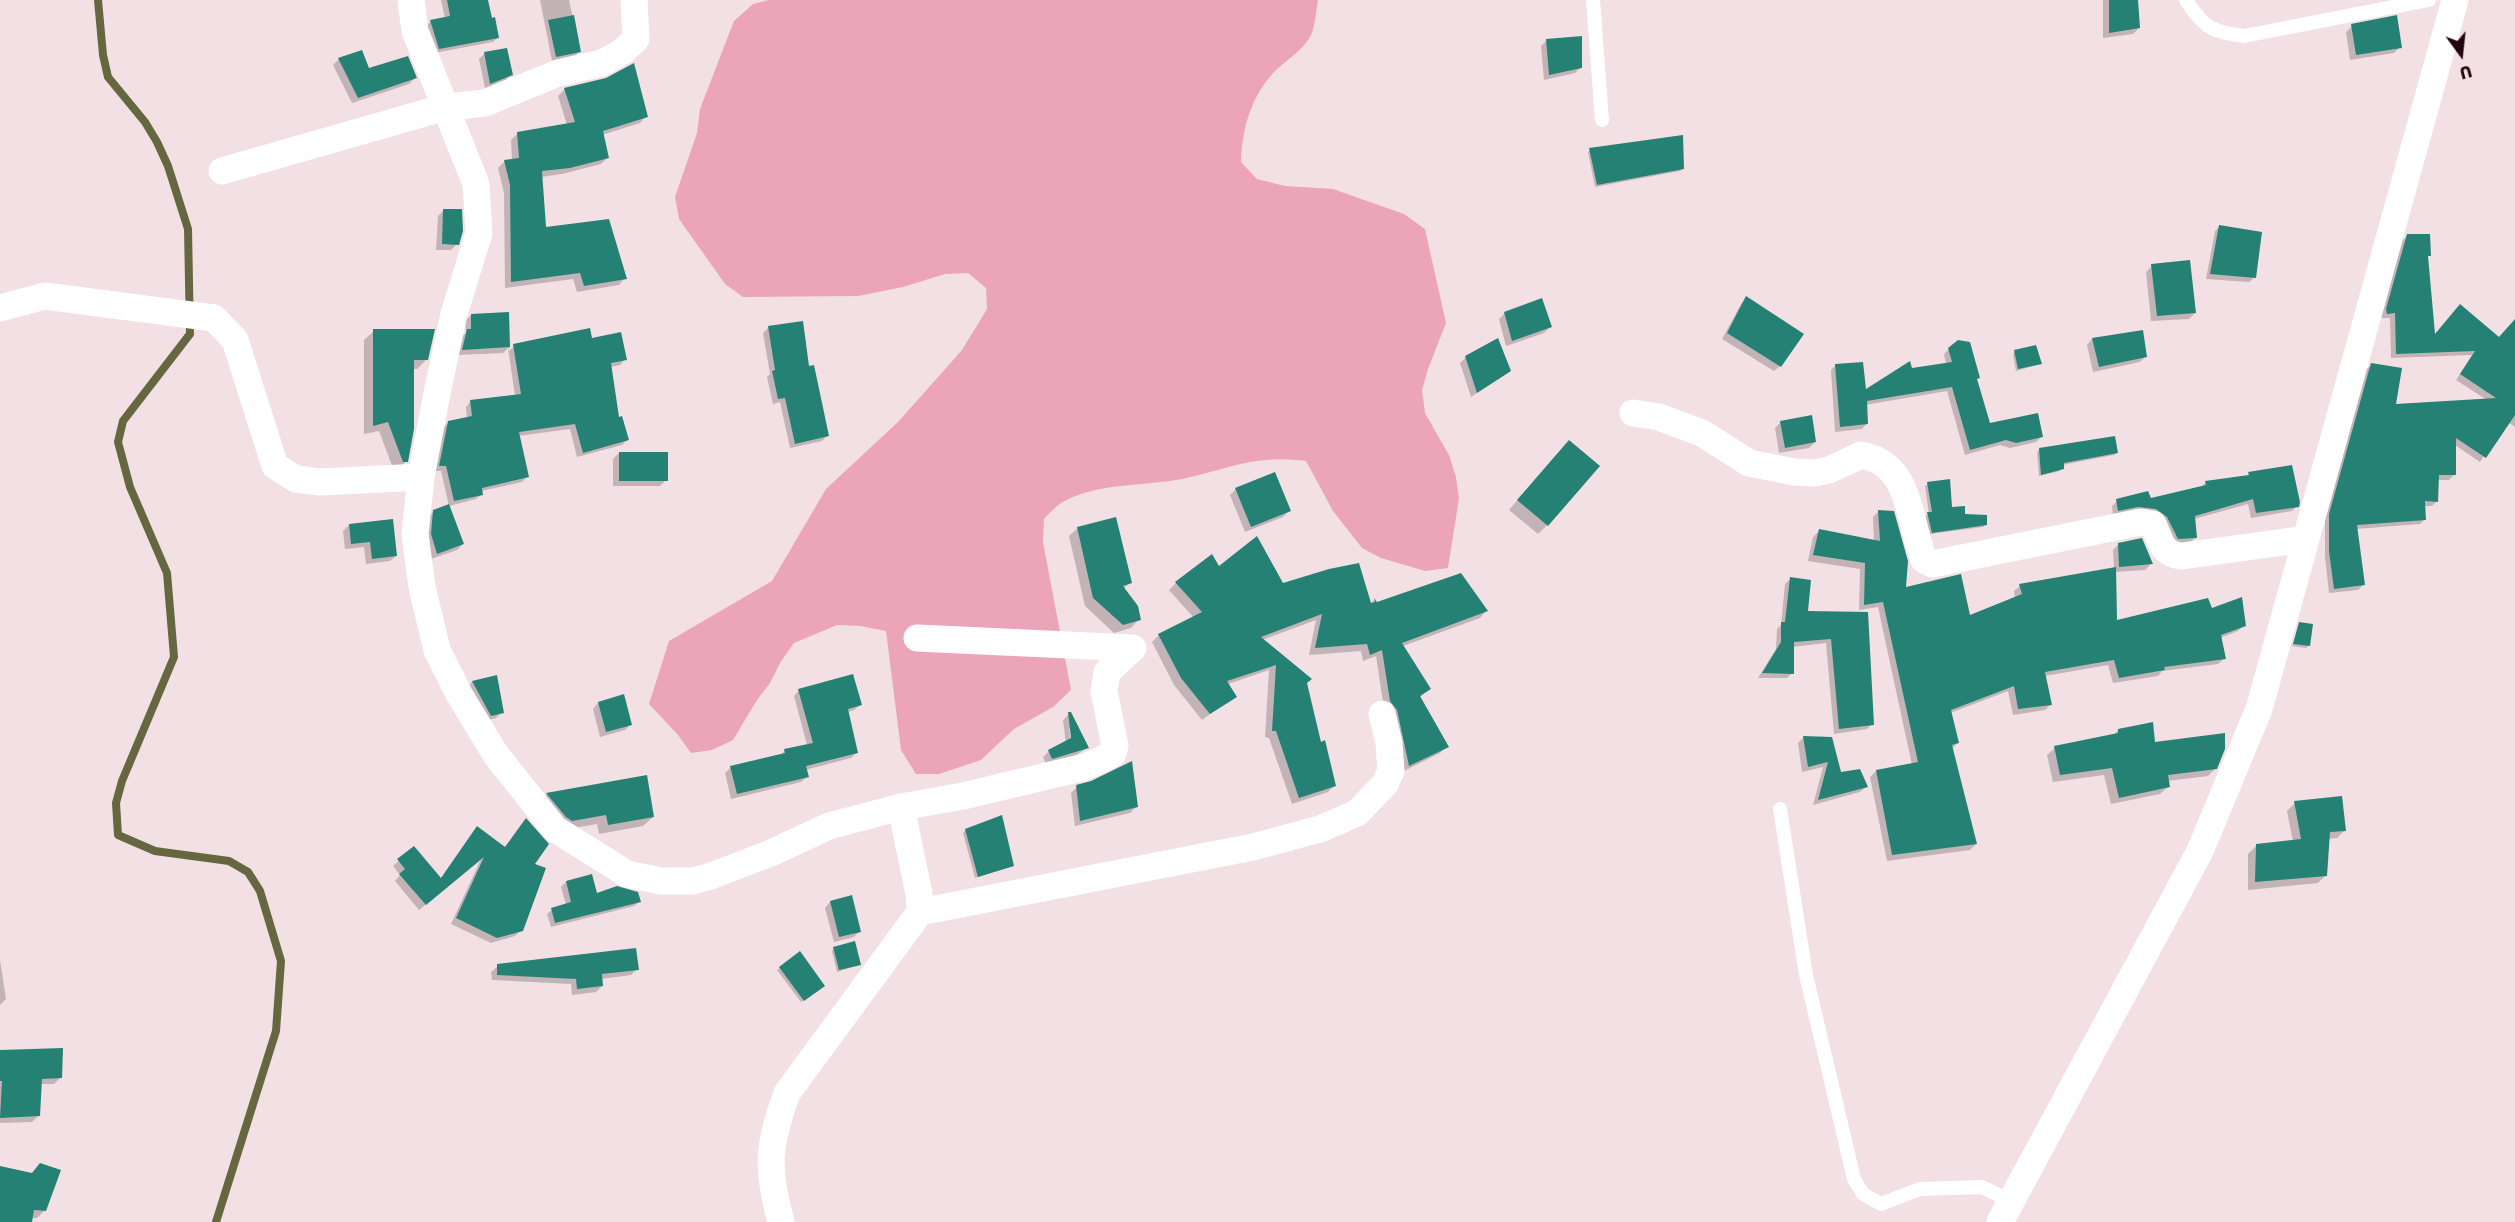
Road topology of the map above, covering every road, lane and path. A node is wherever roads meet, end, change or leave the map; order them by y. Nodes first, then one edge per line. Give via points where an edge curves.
1 (411, 0) edge
2 (634, 0) edge
3 (1593, 0) edge
4 (2186, 0) edge
5 (2424, 0) edge
6 (2429, 0) edge
7 (2455, 0) edge
8 (446, 107) junction
9 (1602, 120) dead end
10 (222, 171) dead end
11 (0, 308) edge
12 (1633, 413) dead end
13 (421, 477) junction
14 (2306, 539) junction
15 (917, 638) dead end
16 (1382, 714) dead end
17 (901, 807) junction
18 (1780, 809) dead end
19 (920, 912) junction
20 (2006, 1211) edge
21 (782, 1222) edge

1 - 8 street via 416,31
2 - 8 street via 636,39 612,58 558,73 485,103
3 - 9 lane
4 - 5 lane via 2217,33 2244,36
5 - 6 lane
7 - 14 street
8 - 10 street
8 - 13 street via 476,184 479,233 454,314
11 - 13 street via 45,296 214,318 235,340 275,466 296,479 320,482
12 - 14 street via 1659,417 1702,433 1749,463 1814,473 1861,455 1885,463 1896,473 1924,560 1932,564 2141,522 2153,524 2169,555
13 - 17 street via 415,534 437,650 496,754 555,829 627,874 661,881 693,881 734,869 829,826
14 - 20 street via 2259,709 2200,850
15 - 17 street via 1133,648 1107,672 1104,691 1115,746 1106,758 1041,778
16 - 19 street via 1391,771 1385,784 1357,813 1320,829 1253,847
17 - 19 street
18 - 20 lane via 1806,975 1854,1179 1863,1194 1881,1204 1920,1189 1982,1187
19 - 21 street via 787,1093 770,1152 770,1172

